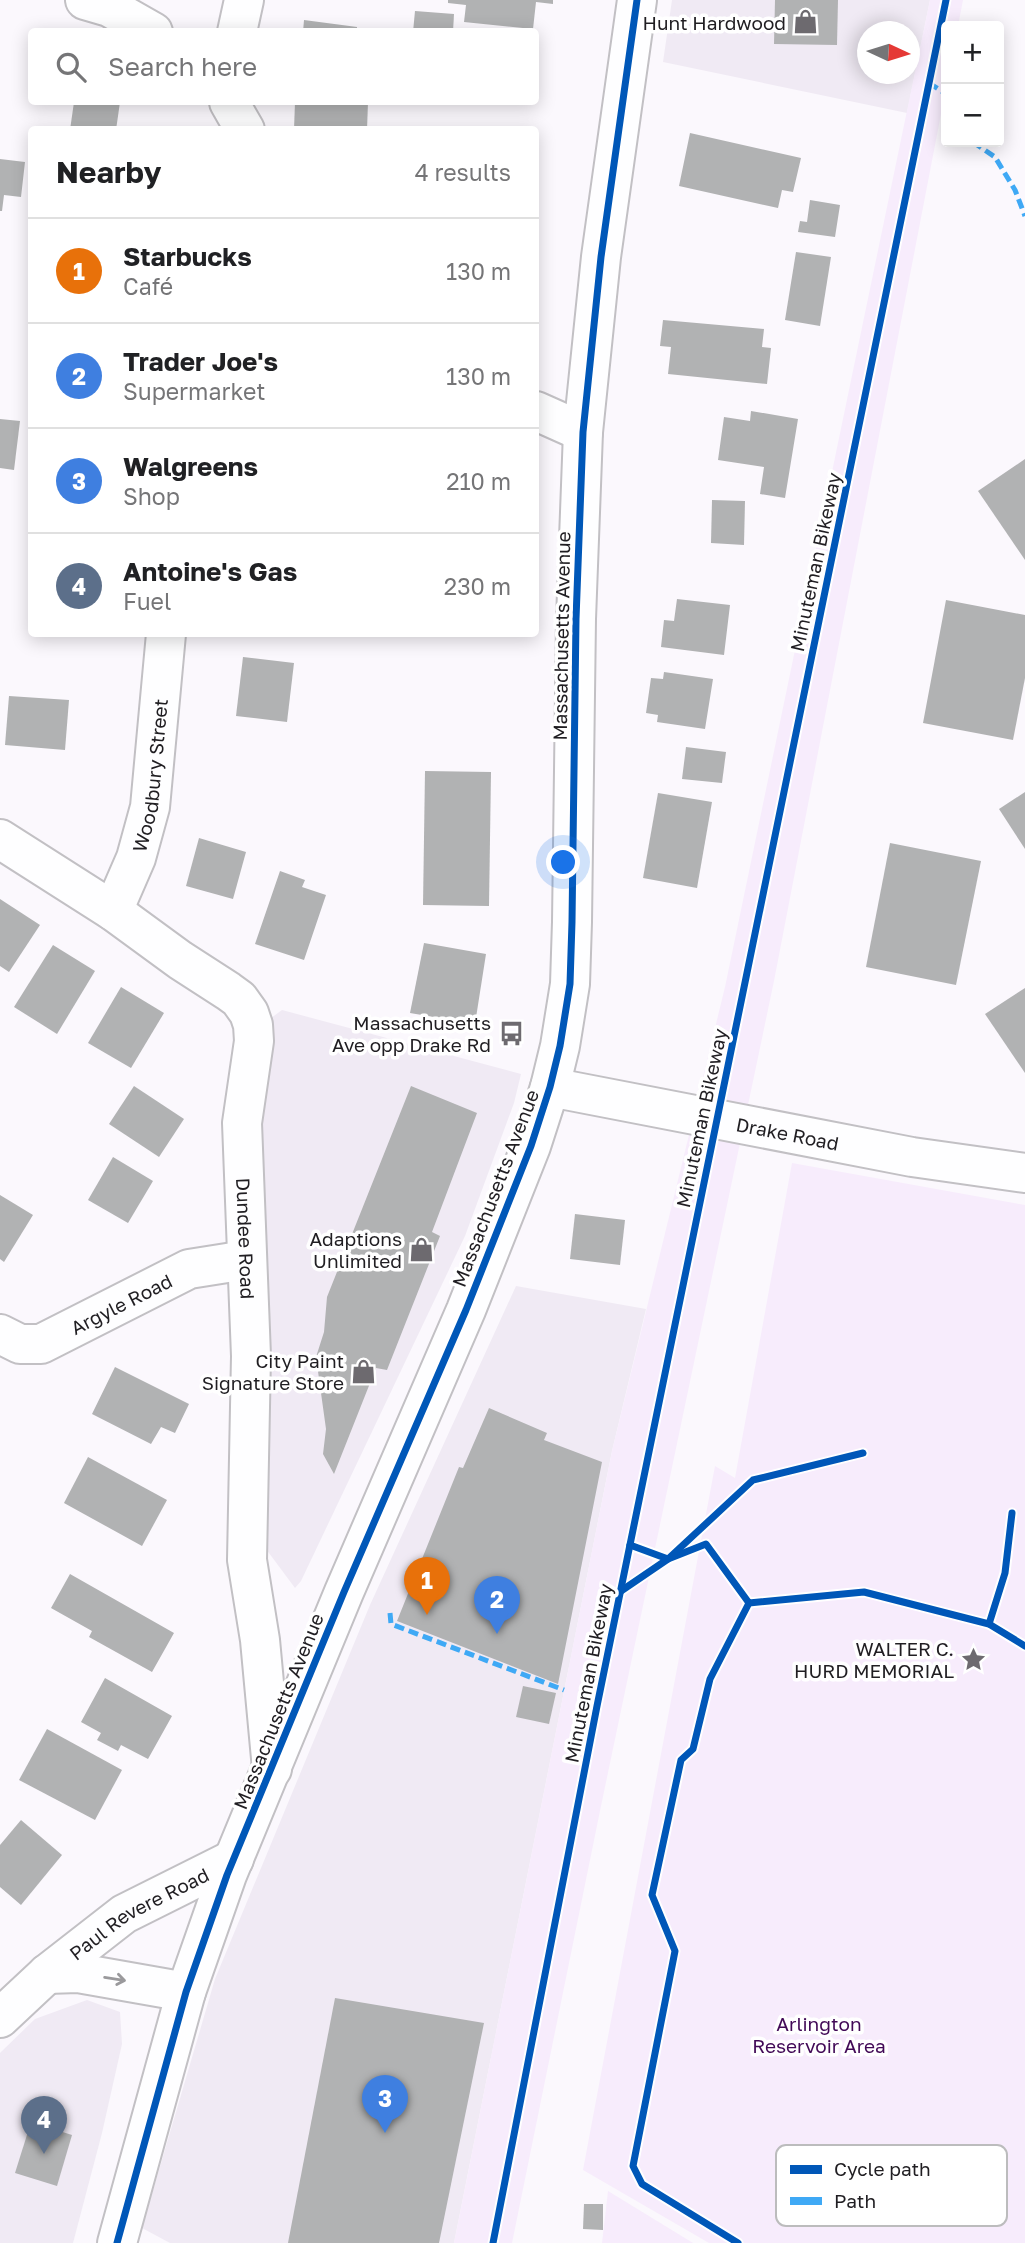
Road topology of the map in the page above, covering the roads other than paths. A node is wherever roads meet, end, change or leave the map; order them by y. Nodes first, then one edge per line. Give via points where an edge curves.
1 (85, 0) edge
2 (244, 0) edge
3 (637, 0) edge
4 (146, 28) edge
5 (238, 28) edge
6 (231, 105) edge
7 (243, 126) edge
8 (539, 412) edge
9 (583, 432) junction
10 (166, 637) edge
11 (0, 839) edge
12 (113, 911) junction
13 (550, 1087) junction
14 (1025, 1173) edge
15 (246, 1259) junction
16 (0, 1334) edge
17 (272, 1769) junction
18 (234, 1859) junction
19 (47, 1974) junction
20 (186, 1992) junction
21 (0, 2018) edge
22 (117, 2243) edge

1 - 4 street via 109,7
2 - 5 street
3 - 9 street, Massachusetts Avenue
6 - 7 street
8 - 9 street
9 - 13 street, Massachusetts Avenue via 570,984
10 - 12 street, Woodbury Street via 150,807 136,858
11 - 12 street, Dundee Road
12 - 15 street, Dundee Road via 239,999 249,1013 254,1041 242,1123
13 - 14 street, Drake Road via 912,1157
13 - 17 street, Massachusetts Avenue via 466,1310
15 - 16 street, Argyle Road via 189,1269 41,1344 20,1344
15 - 17 street, Dundee Road via 251,1356 247,1560
17 - 18 street, Massachusetts Avenue
18 - 19 street, Paul Revere Road via 124,1914
18 - 20 street, Massachusetts Avenue
19 -> 20 street, Paul Revere Road via 78,1973
19 - 21 street, Paul Revere Road
20 - 22 street, Massachusetts Avenue

